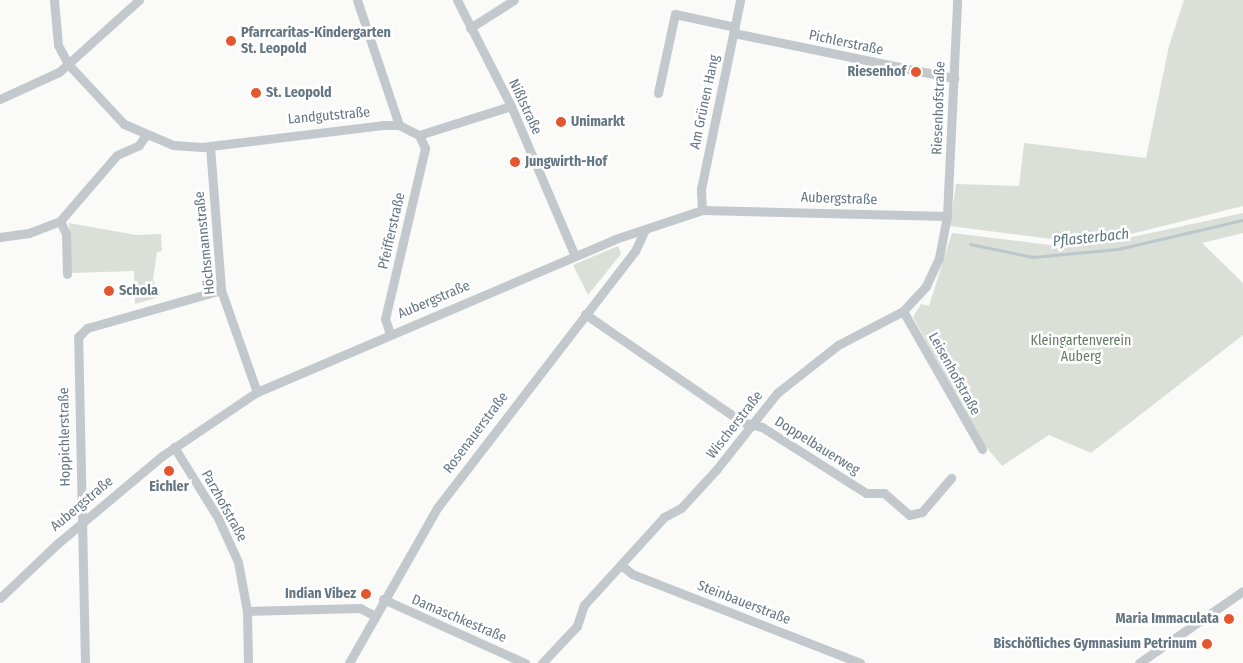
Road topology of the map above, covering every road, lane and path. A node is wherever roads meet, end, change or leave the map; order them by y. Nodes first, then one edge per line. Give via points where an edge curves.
1 (54, 0) edge
2 (139, 0) edge
3 (357, 0) edge
4 (457, 0) edge
5 (514, 0) edge
6 (740, 0) edge
7 (957, 0) edge
8 (470, 28) junction
9 (734, 30) junction
10 (68, 64) junction
11 (954, 78) junction
12 (658, 93) dead end
13 (0, 99) edge
14 (511, 106) junction
15 (399, 125) junction
16 (145, 136) junction
17 (419, 136) junction
18 (210, 146) junction
19 (702, 210) junction
20 (947, 216) junction
21 (60, 221) junction
22 (644, 232) junction
23 (0, 237) edge
24 (575, 256) junction
25 (67, 274) dead end
26 (221, 290) junction
27 (903, 311) junction
28 (585, 314) junction
29 (390, 334) junction
30 (256, 392) junction
31 (753, 425) junction
32 (174, 447) junction
33 (982, 449) dead end
34 (951, 478) dead end
35 (81, 524) junction
36 (621, 564) junction
37 (1243, 591) edge
38 (0, 598) edge
39 (383, 599) junction
40 (247, 610) junction
41 (373, 615) junction
42 (85, 663) edge
43 (248, 663) edge
44 (349, 663) edge
45 (525, 663) edge
46 (542, 663) edge
47 (860, 663) edge
48 (1139, 663) edge

1 - 10 street, Landgutstraße via 58,45
2 - 10 street
3 - 15 street
4 - 8 street, Nißlstraße
5 - 8 street
6 - 9 street, Am Grünen Hang
7 - 11 street, Riesenhofstraße
8 - 14 street, Nißlstraße
9 - 11 street, Pichlerstraße
9 - 12 street, Pichlerstraße via 675,14
9 - 19 street, Am Grünen Hang via 701,189
10 - 13 street via 41,84
10 - 16 street, Landgutstraße via 116,117
11 - 20 street, Riesenhofstraße
14 - 17 street
14 - 24 street, Nißlstraße
15 - 17 street
15 - 18 street, Landgutstraße via 321,129
16 - 18 street, Landgutstraße via 185,147
16 - 21 street via 139,145 117,155
17 - 29 street, Pfeifferstraße via 425,148 385,319
18 - 26 street, Höchsmannstraße
19 - 20 street, Aubergstraße
19 - 22 street, Aubergstraße
20 - 27 street, Wischerstraße via 934,272
21 - 23 street via 29,233
21 - 25 street via 66,234
22 - 24 street, Aubergstraße
22 - 28 street, Rosenauerstraße
24 - 29 street, Aubergstraße
26 - 30 street, Höchsmannstraße
26 - 35 street, Hoppichlerstraße via 82,331 77,344
27 - 31 street, Wischerstraße via 815,360 777,393
27 - 33 street, Leisenhofstraße
28 - 31 street, Doppelbauerweg via 742,422
28 - 39 street, Rosenauerstraße via 465,468
29 - 30 street, Aubergstraße
30 - 32 street, Aubergstraße
31 - 34 street, Doppelbauerweg via 866,493 884,493 909,515 922,512
31 - 36 street, Wischerstraße via 681,508 664,517
32 - 35 street, Aubergstraße
32 - 40 street, Parzhofstraße via 228,537 240,570
35 - 38 street, Aubergstraße
35 - 42 street, Hoppichlerstraße
36 - 46 street, Wischerstraße via 584,605 577,626
36 - 47 street, Steinbauerstraße via 632,574
37 - 48 street
39 - 41 street, Rosenauerstraße
39 - 45 street, Damaschkestraße
40 - 41 street via 360,608
40 - 43 street, Parzhofstraße
41 - 44 street, Rosenauerstraße

